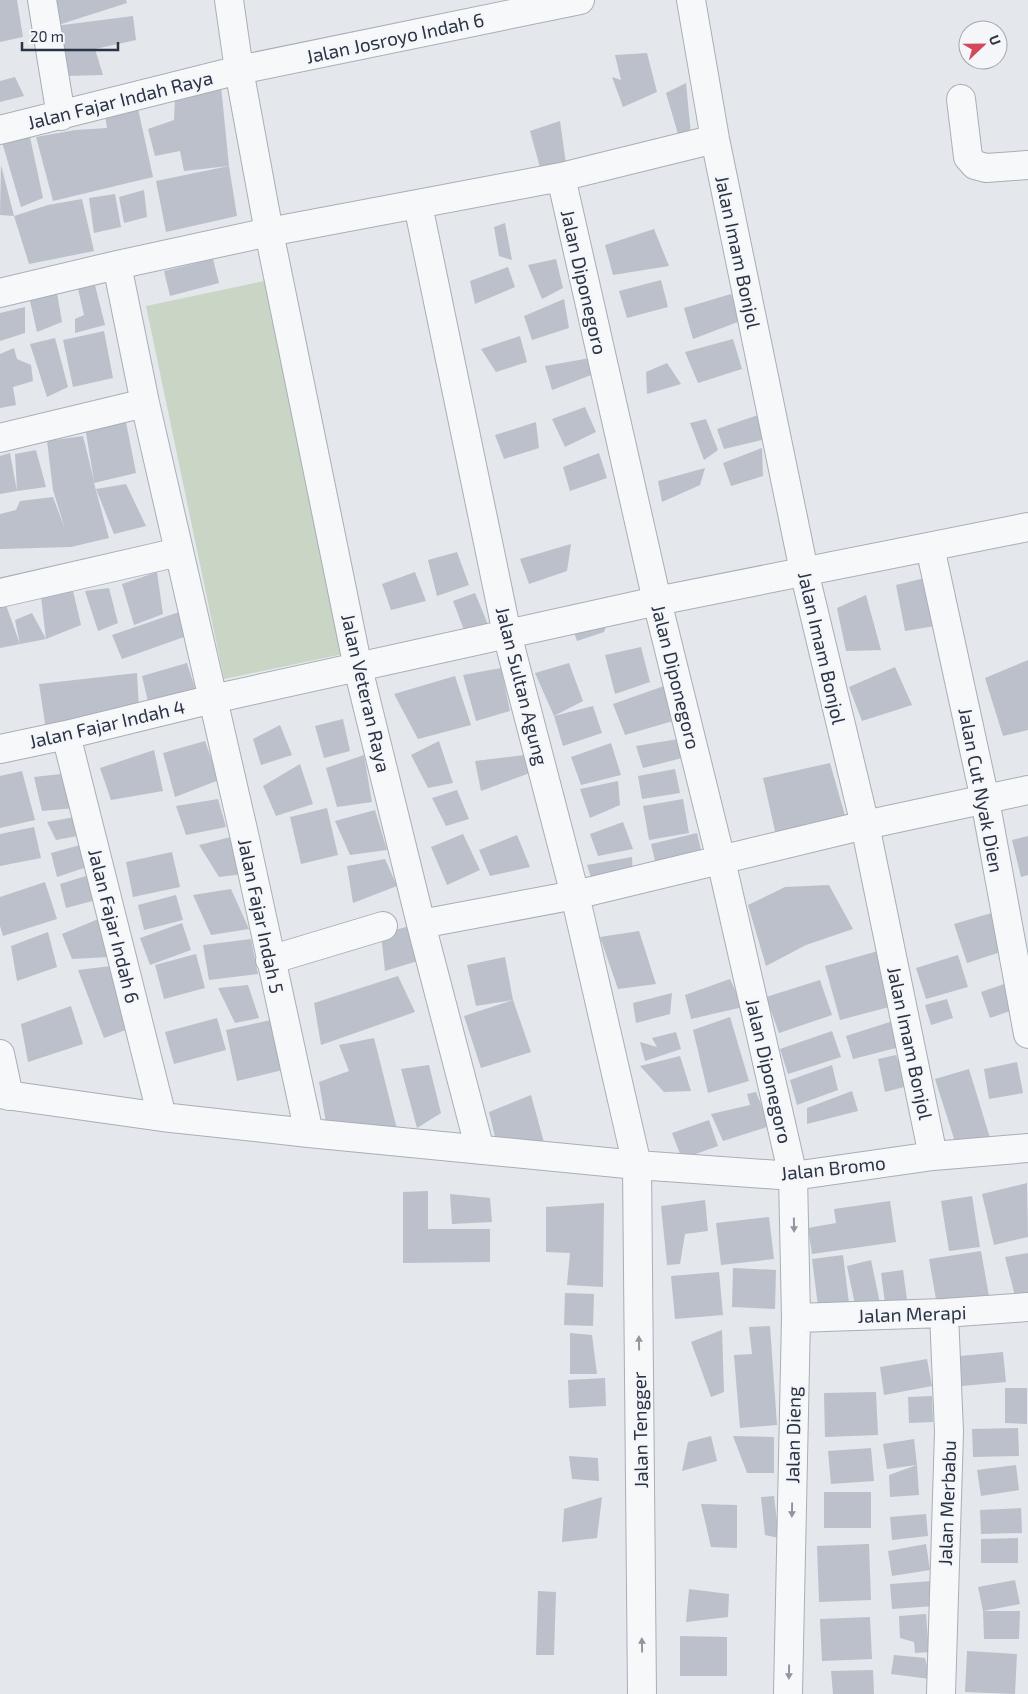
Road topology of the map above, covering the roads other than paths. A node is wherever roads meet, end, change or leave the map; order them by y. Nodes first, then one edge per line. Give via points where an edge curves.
1 (42, 0) edge
2 (229, 0) edge
3 (580, 0) edge
4 (692, 0) edge
5 (239, 70) junction
6 (961, 99) dead end
7 (61, 116) junction
8 (0, 130) edge
9 (715, 139) junction
10 (1028, 164) edge
11 (560, 176) junction
12 (418, 205) junction
13 (268, 232) junction
14 (116, 265) junction
15 (0, 293) edge
16 (145, 403) junction
17 (0, 438) edge
18 (1028, 527) edge
19 (930, 547) junction
20 (179, 552) junction
21 (804, 571) junction
22 (0, 593) edge
23 (657, 601) junction
24 (507, 634) junction
25 (358, 668) junction
26 (213, 699) junction
27 (66, 736) junction
28 (0, 749) edge
29 (1028, 790) edge
30 (985, 800) junction
31 (865, 826) junction
32 (721, 860) junction
33 (576, 895) junction
34 (421, 924) junction
35 (383, 926) dead end
36 (270, 960) junction
37 (1028, 1034) edge
38 (0, 1054) edge
39 (5, 1095) edge
40 (162, 1117) junction
41 (309, 1134) junction
42 (1028, 1148) edge
43 (480, 1150) junction
44 (933, 1156) junction
45 (637, 1165) junction
46 (793, 1176) junction
47 (1028, 1307) edge
48 (944, 1313) junction
49 (796, 1318) junction
50 (642, 1694) edge
51 (788, 1694) edge
52 (941, 1694) edge

1 - 7 street
2 - 5 street, Jalan Veteran Raya
3 - 5 street, Jalan Josroyo Indah 6
4 - 9 street, Jalan Imam Bonjol
5 - 7 street, Jalan Fajar Indah Raya
5 - 13 street, Jalan Veteran Raya
6 - 10 street via 968,156 975,165 986,168
7 - 8 street, Jalan Fajar Indah Raya
9 - 11 street
9 - 21 street, Jalan Imam Bonjol
11 - 12 street
11 - 23 street, Jalan Diponegoro
12 - 13 street
12 - 24 street, Jalan Sultan Agung
13 - 14 street
13 - 25 street, Jalan Veteran Raya
14 - 15 street
14 - 16 street, Jalan Fajar Indah 5
16 - 17 street
16 - 20 street, Jalan Fajar Indah 5
18 - 19 street, Jalan Fajar Indah 4
19 - 21 street, Jalan Fajar Indah 4
19 - 30 street, Jalan Cut Nyak Dien
20 - 22 street
20 - 26 street, Jalan Fajar Indah 5
21 - 23 street, Jalan Fajar Indah 4
21 - 31 street, Jalan Imam Bonjol
23 - 24 street, Jalan Fajar Indah 4
23 - 32 street, Jalan Diponegoro
24 - 25 street, Jalan Fajar Indah 4
24 - 33 street, Jalan Sultan Agung
25 - 26 street, Jalan Fajar Indah 4
25 - 34 street, Jalan Veteran Raya
26 - 27 street, Jalan Fajar Indah 4
26 - 36 street, Jalan Fajar Indah 5
27 - 28 street, Jalan Fajar Indah 4
27 - 40 street, Jalan Fajar Indah 6
29 - 30 street
30 - 31 street
30 - 37 street, Jalan Cut Nyak Dien
31 - 32 street
31 - 44 street, Jalan Imam Bonjol
32 - 33 street
32 - 46 street, Jalan Diponegoro
33 - 34 street
33 - 45 street, Jalan Sultan Agung
34 - 43 street, Jalan Veteran Raya
35 - 36 street
36 - 41 street, Jalan Fajar Indah 5
38 - 39 street
39 - 40 street, Jalan Bromo
40 - 41 street, Jalan Bromo
41 - 43 street, Jalan Bromo
42 - 44 street, Jalan Bromo
43 - 45 street, Jalan Bromo
44 - 46 street, Jalan Bromo
45 - 46 street, Jalan Bromo
50 -> 45 street, Jalan Tengger
46 -> 49 street, Jalan Dieng
47 - 48 street, Jalan Merapi
48 - 49 street, Jalan Merapi
48 - 52 street, Jalan Merbabu via 949,1432
49 -> 51 street, Jalan Dieng

